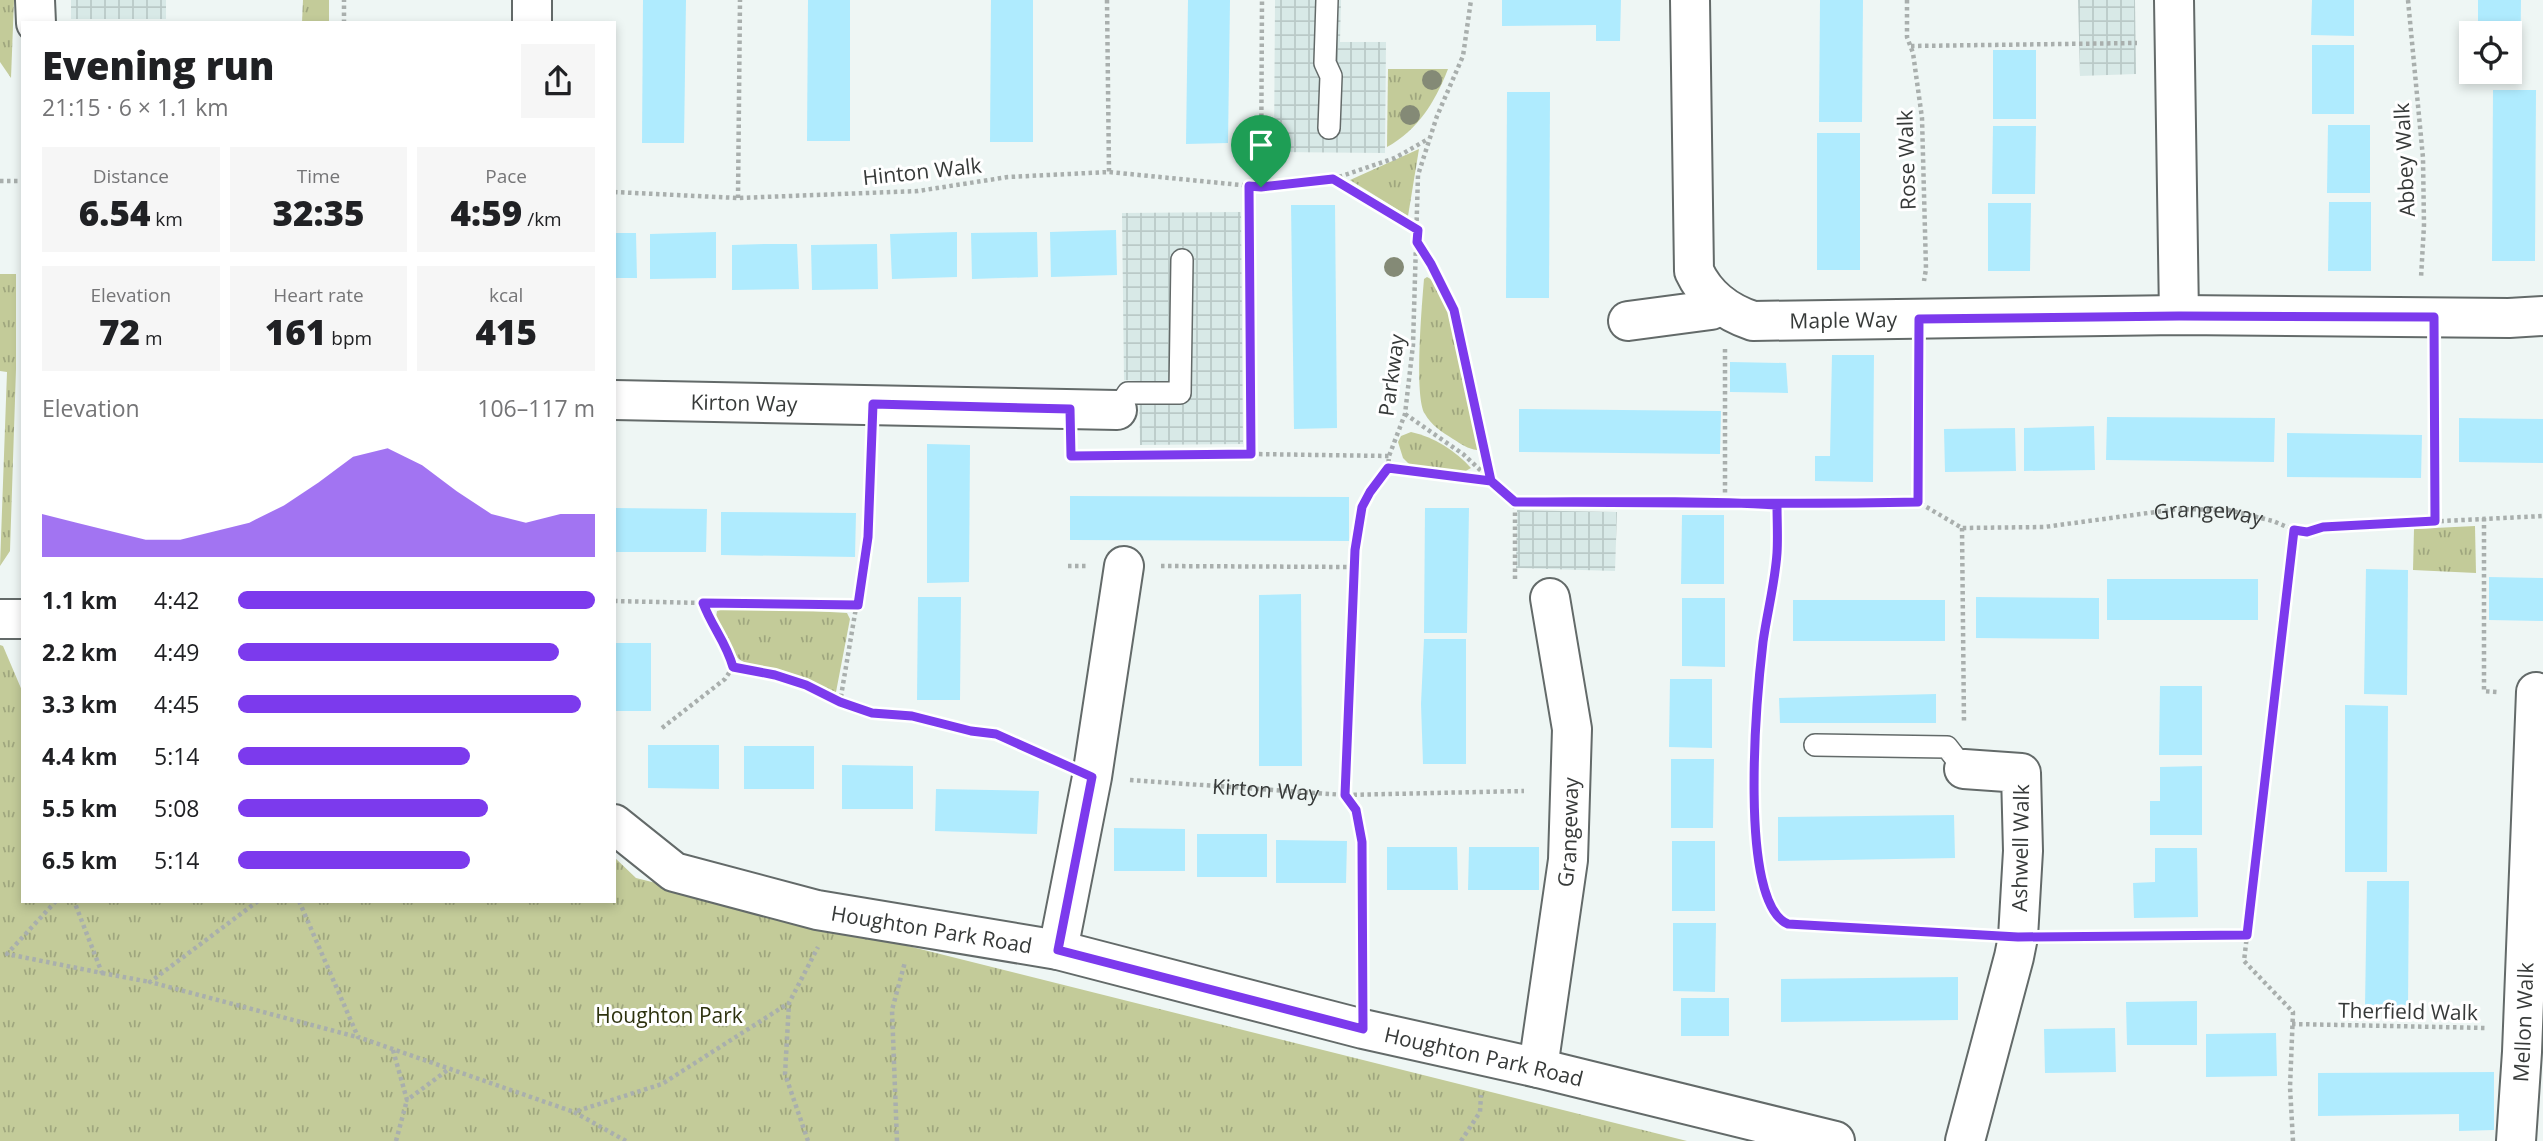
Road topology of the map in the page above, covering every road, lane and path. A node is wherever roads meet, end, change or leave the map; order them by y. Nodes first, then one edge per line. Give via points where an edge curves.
1 (35, 0) edge
2 (344, 0) edge
3 (532, 0) edge
4 (740, 0) edge
5 (1107, 0) edge
6 (1262, 0) edge
7 (1327, 0) edge
8 (1471, 0) edge
9 (1690, 0) edge
10 (1907, 0) edge
11 (2174, 0) edge
12 (2408, 0) edge
13 (36, 21) edge
14 (344, 21) edge
15 (532, 21) edge
16 (2175, 44) junction
17 (1911, 46) junction
18 (1329, 128) dead end
19 (1429, 138) junction
20 (1109, 172) junction
21 (1333, 179) junction
22 (0, 181) edge
23 (21, 181) edge
24 (1249, 186) junction
25 (1261, 187) junction
26 (616, 192) edge
27 (738, 198) junction
28 (1418, 230) junction
29 (1417, 242) junction
30 (1182, 260) dead end
31 (1724, 307) junction
32 (2179, 316) junction
33 (2543, 316) edge
34 (2426, 318) junction
35 (1919, 319) junction
36 (1628, 321) dead end
37 (616, 400) edge
38 (873, 404) junction
39 (1070, 409) junction
40 (1117, 410) joint
41 (1405, 414) junction
42 (1251, 454) junction
43 (1389, 456) junction
44 (1388, 468) junction
45 (1491, 481) junction
46 (1515, 502) junction
47 (1725, 502) junction
48 (1918, 502) junction
49 (1777, 505) junction
50 (2543, 516) edge
51 (2484, 518) junction
52 (2435, 521) junction
53 (1962, 528) junction
54 (2294, 530) junction
55 (1068, 566) dead end
56 (1124, 566) junction
57 (1353, 567) junction
58 (1550, 598) joint
59 (616, 601) edge
60 (703, 603) junction
61 (858, 605) junction
62 (0, 619) edge
63 (21, 619) edge
64 (733, 667) junction
65 (2538, 697) edge
66 (840, 702) junction
67 (662, 728) dead end
68 (1815, 745) dead end
69 (1964, 769) junction
70 (1092, 777) junction
71 (1524, 791) dead end
72 (1345, 795) junction
73 (616, 826) edge
74 (54, 903) edge
75 (75, 903) edge
76 (255, 903) edge
77 (300, 903) edge
78 (837, 913) junction
79 (915, 926) junction
80 (2247, 935) junction
81 (2018, 937) junction
82 (1058, 950) junction
83 (0, 952) edge
84 (7, 954) junction
85 (102, 973) junction
86 (150, 982) junction
87 (789, 1003) junction
88 (2292, 1024) junction
89 (2522, 1028) junction
90 (1363, 1029) junction
91 (358, 1037) junction
92 (392, 1049) junction
93 (1483, 1056) junction
94 (1538, 1068) junction
95 (449, 1069) junction
96 (407, 1100) junction
97 (575, 1112) junction
98 (396, 1141) edge
99 (626, 1141) edge
100 (808, 1141) edge
101 (897, 1141) edge
102 (1461, 1141) edge
103 (1835, 1141) edge
104 (1965, 1141) edge
105 (2293, 1141) edge
106 (2516, 1141) edge

1 - 13 street
2 - 14 path
3 - 15 street
4 - 27 path
5 - 20 path
6 - 25 path
7 - 18 lane
8 - 19 path, Parkway via 1463,56
9 - 31 street, Maple Way via 1694,271 1701,286
10 - 17 path, Rose Walk
11 - 16 street
12 - 34 path, Abbey Walk via 2423,158
16 - 17 path
16 - 32 street
17 - 35 path, Rose Walk via 1922,118 1926,269
19 - 21 path, Hinton Walk via 1395,158
19 - 28 path, Parkway via 1418,175
20 - 24 path, Hinton Walk
20 - 27 path, Hinton Walk via 1008,177 918,191
21 - 25 path, Hinton Walk
21 - 28 path
22 - 23 path
24 - 25 path, Hinton Walk
24 - 42 path
26 - 27 path, Hinton Walk
28 - 29 path, Parkway
29 - 41 path, Parkway via 1412,368
29 - 45 path via 1454,310
30 - 40 lane via 1180,393 1128,393
31 - 35 street, Maple Way via 1753,321
31 - 36 street
31 - 47 path
32 - 34 street, Maple Way
32 - 35 street, Maple Way
33 - 34 street, Maple Way
34 - 52 path, Abbey Walk
35 - 48 path
37 - 38 street, Kirton Way
38 - 39 street, Kirton Way
38 - 61 path via 868,537
39 - 40 street, Kirton Way
39 - 42 path via 1071,456
41 - 43 path, Parkway
41 - 45 path via 1463,454
42 - 43 path
43 - 44 path, Parkway
44 - 45 path
44 - 57 path via 1362,507
45 - 46 path
46 - 47 path
46 - 58 path via 1514,581
47 - 49 path
48 - 49 path
48 - 53 path, Grangeway
49 - 81 path, Ashwell Walk via 1777,555 1760,677 1755,774 1758,868 1774,915 1788,924
50 - 51 path, Grangeway
51 - 52 path, Grangeway
51 - 65 path via 2484,691
52 - 54 path, Grangeway
53 - 54 path, Grangeway via 2044,527 2178,509 2228,510
53 - 69 path
54 - 80 path
55 - 56 path
56 - 57 path
56 - 70 street
57 - 72 path
58 - 94 street, Grangeway via 1573,729 1568,860
59 - 60 path
60 - 61 path
60 - 64 path
61 - 66 path
62 - 63 street
64 - 66 path, Kirton Way via 785,678
64 - 67 path via 725,679
65 - 89 street, Mellon Walk
66 - 70 path, Kirton Way via 872,713 912,716 996,734
68 - 69 lane via 1947,747
69 - 81 street, Ashwell Walk via 2021,773
70 - 72 path, Kirton Way
70 - 82 street
71 - 72 path, Kirton Way
72 - 90 path via 1356,810 1362,842
73 - 78 street, Houghton Park Road via 674,872
74 - 84 path
75 - 85 path
76 - 86 path
77 - 91 path
78 - 79 street, Houghton Park Road
78 - 87 path
79 - 82 street, Houghton Park Road
79 - 101 path via 892,1010
80 - 81 path
80 - 88 path via 2244,961 2293,1012
81 - 104 street, Ashwell Walk
82 - 90 street, Houghton Park Road
83 - 84 path
84 - 85 path
85 - 86 path
86 - 91 path
87 - 97 path via 662,1084
87 - 100 path via 785,1074
88 - 89 path, Therfield Walk
88 - 105 path
89 - 106 street, Mellon Walk
90 - 93 street, Houghton Park Road
91 - 92 path
92 - 95 path
92 - 96 path
93 - 94 street, Houghton Park Road
93 - 102 path via 1480,1112
94 - 103 street, Houghton Park Road
95 - 96 path
95 - 97 path
96 - 98 path
97 - 99 path

